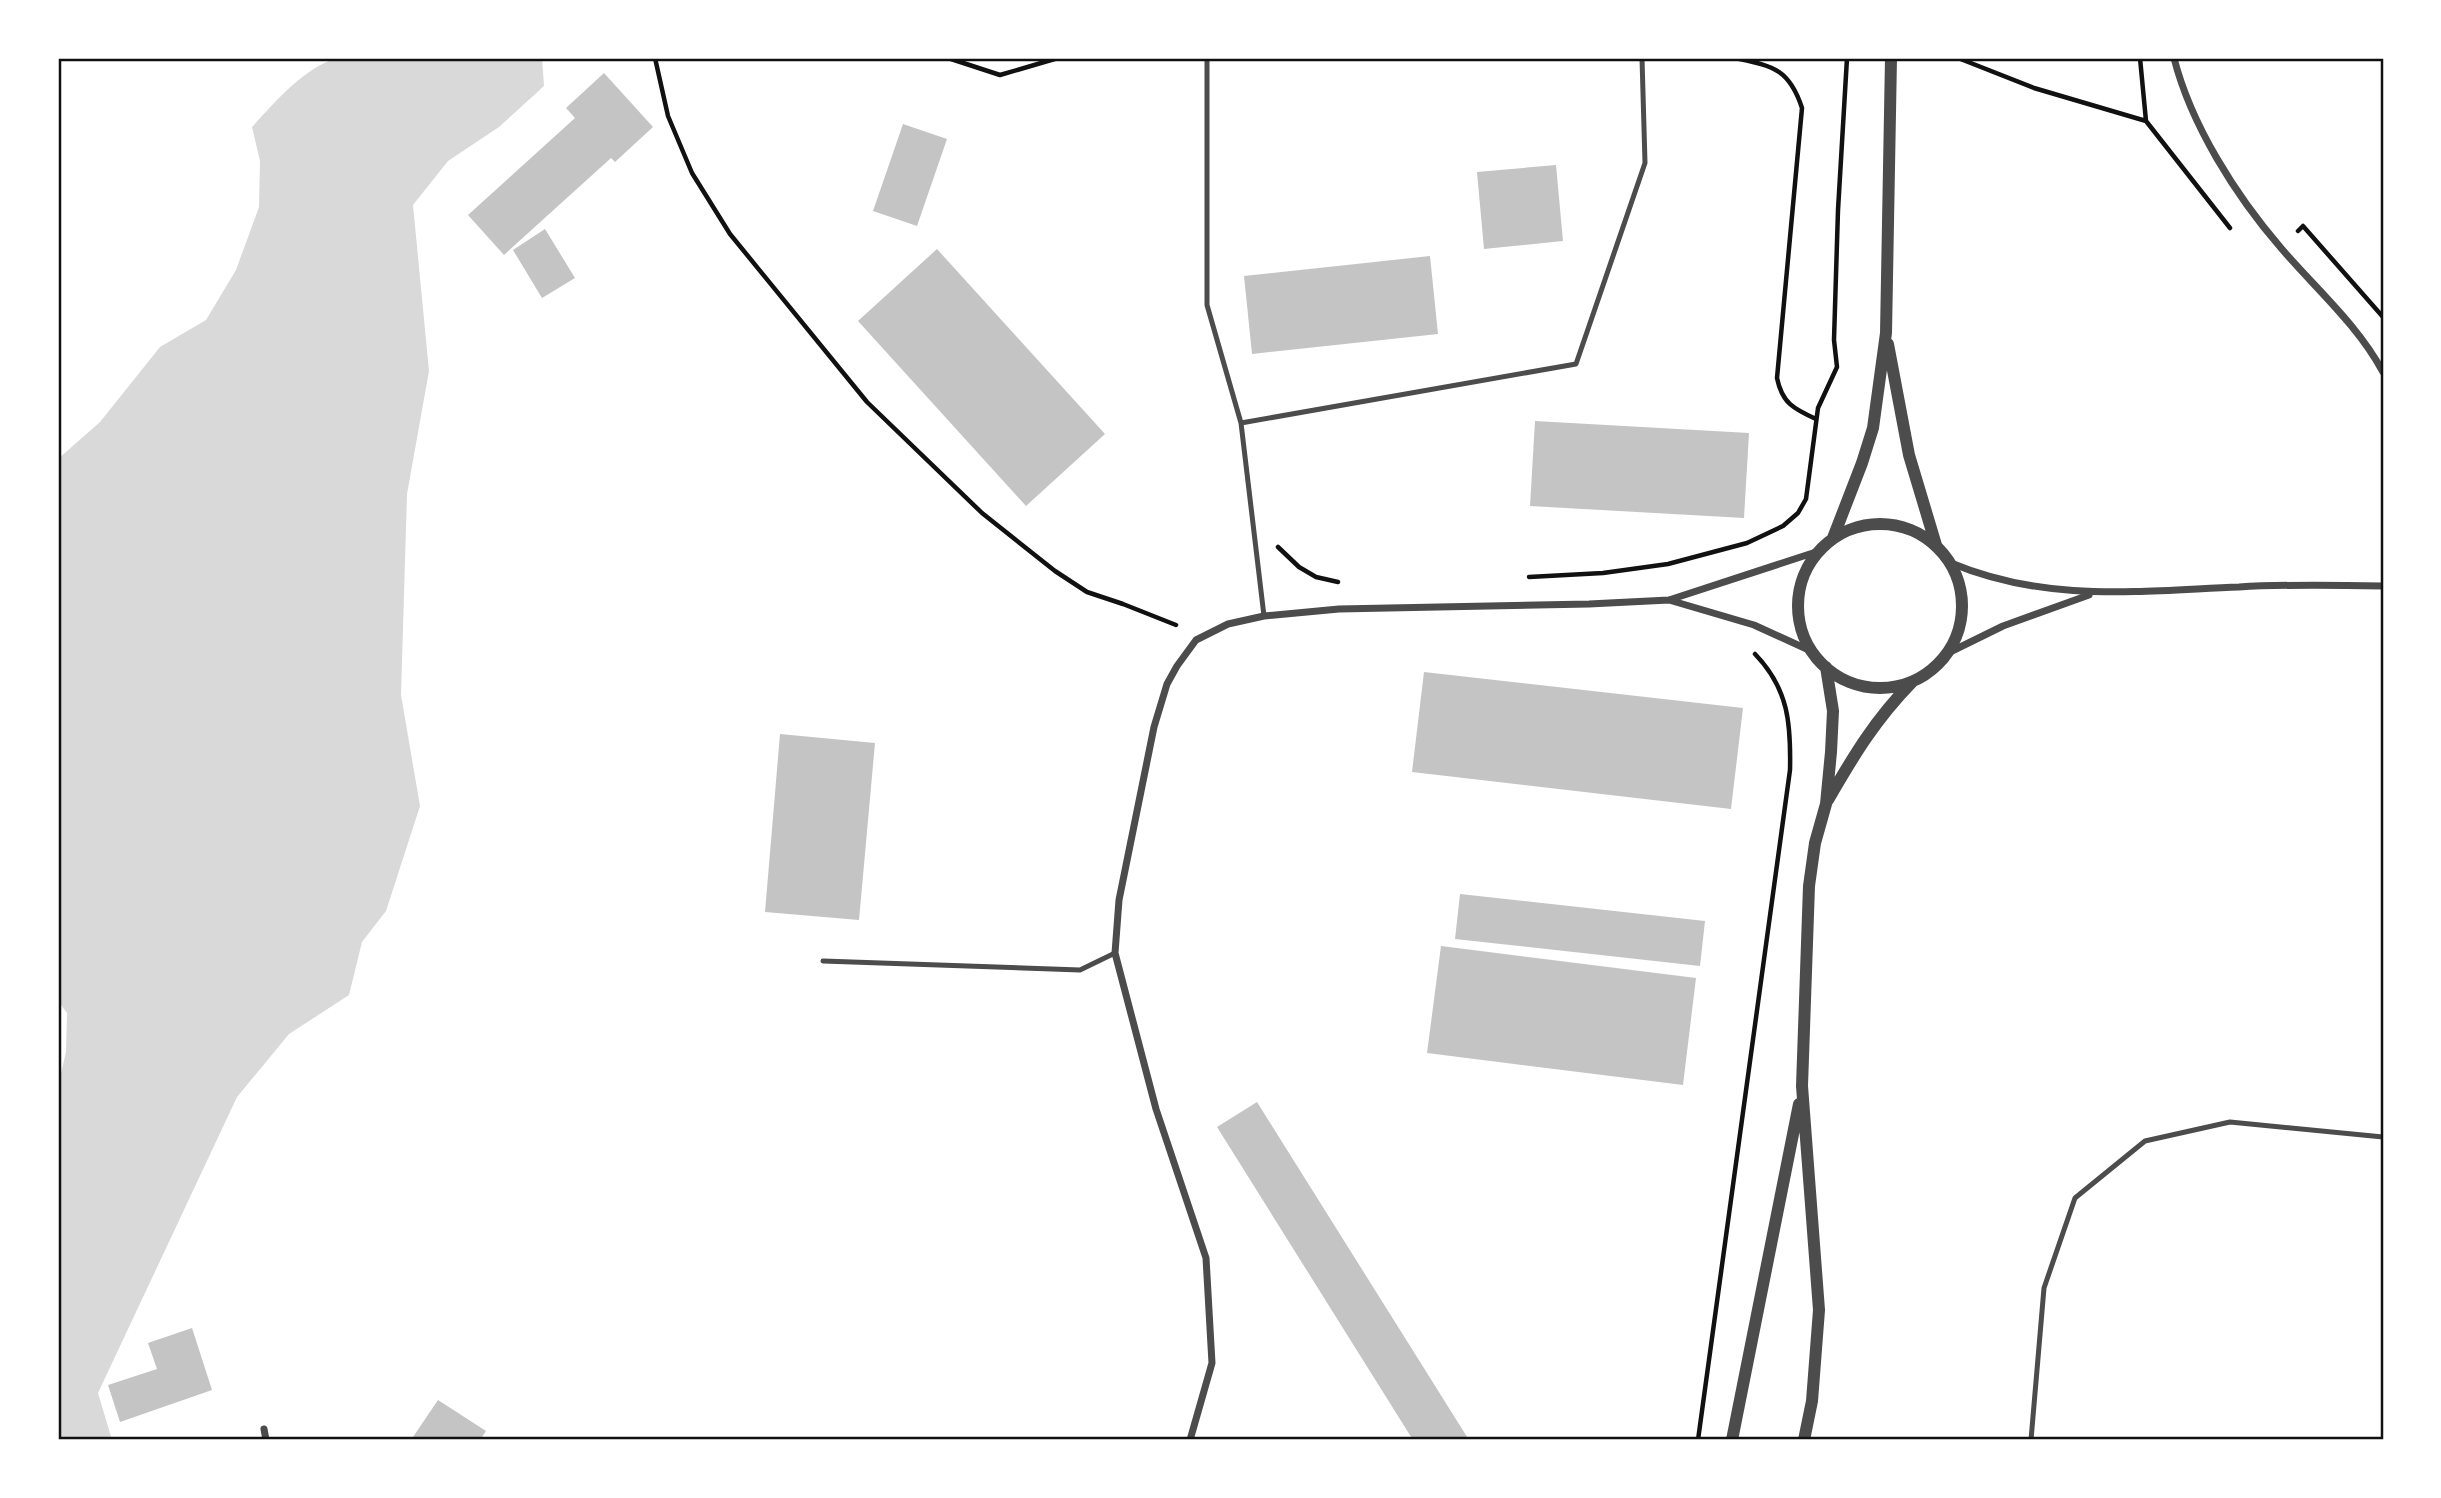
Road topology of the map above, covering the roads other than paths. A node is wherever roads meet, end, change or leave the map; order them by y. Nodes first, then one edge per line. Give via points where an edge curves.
1 (1207, 58) edge
2 (1642, 58) edge
3 (1891, 58) edge
4 (2174, 58) edge
5 (1886, 333) junction
6 (2383, 372) edge
7 (1241, 423) junction
8 (1833, 538) junction
9 (1936, 545) junction
10 (1819, 551) junction
11 (1951, 564) junction
12 (2383, 586) edge
13 (2093, 593) junction
14 (1669, 600) junction
15 (1264, 616) junction
16 (1811, 651) junction
17 (1948, 653) junction
18 (1826, 667) junction
19 (1912, 682) junction
20 (1826, 804) junction
21 (1115, 953) junction
22 (823, 961) dead end
23 (1802, 1086) junction
24 (2383, 1137) edge
25 (264, 1429) dead end
26 (266, 1440) edge
27 (1190, 1440) edge
28 (1732, 1440) edge
29 (1804, 1440) edge
30 (2031, 1440) edge

1 - 7 lane via 1207,305
2 - 7 lane via 1645,163 1576,364
3 - 5 street
4 - 6 street via 2213,152 2235,189 2280,247 2349,321
5 - 8 street via 1872,428
5 - 9 street via 1909,455
7 - 15 lane
8 - 9 street via 1874,523 1917,532
8 - 10 street
9 - 11 street
10 - 14 street
10 - 16 street via 1807,569 1798,611
11 - 13 street via 2025,587
11 - 17 street via 1960,585 1962,609
12 - 13 street
13 - 17 street via 2003,626
14 - 15 street via 1339,609
14 - 16 street via 1754,625
15 - 21 street via 1228,624 1196,640 1167,684 1119,900
16 - 18 street
17 - 19 street
18 - 19 street via 1867,687
18 - 20 street via 1832,711
19 - 20 street via 1885,709
20 - 23 street via 1809,886
21 - 22 lane via 1080,970
21 - 27 street via 1156,1109 1206,1258 1212,1363
23 - 28 street
23 - 29 street via 1819,1310
24 - 30 lane via 2230,1122 2145,1141 2075,1198 2044,1288
25 - 26 street

